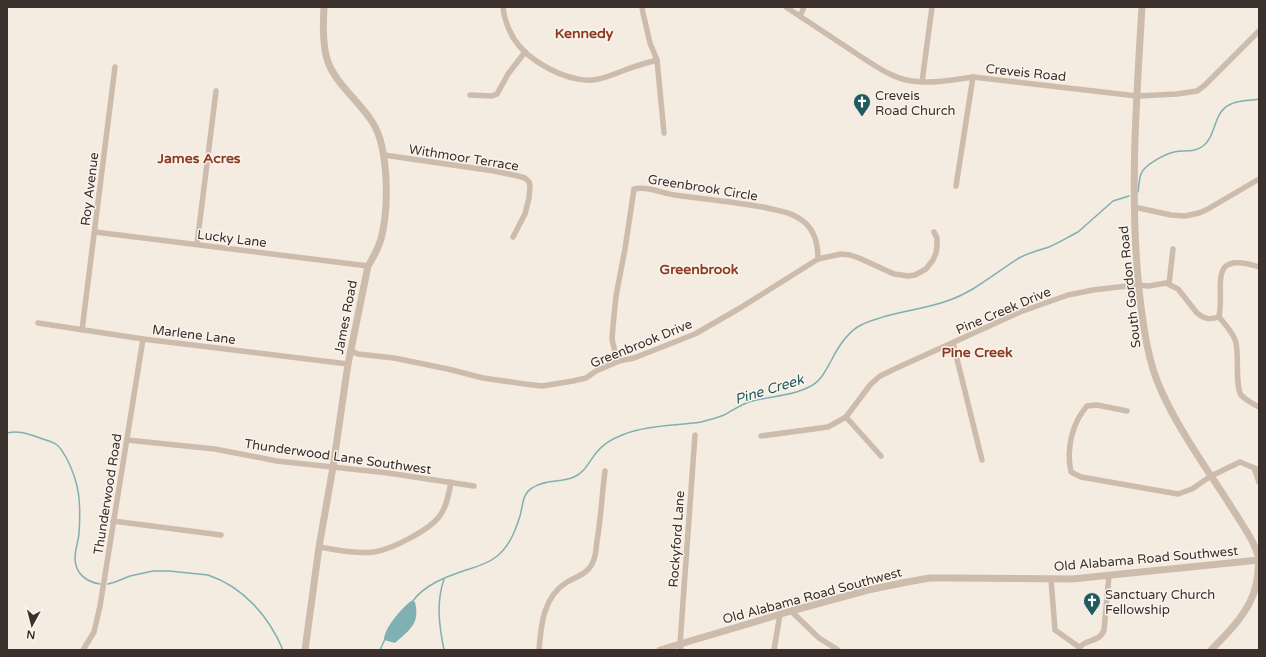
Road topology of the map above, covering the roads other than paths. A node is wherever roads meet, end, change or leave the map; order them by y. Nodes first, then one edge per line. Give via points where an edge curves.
1 (324, 7) edge
2 (503, 7) edge
3 (642, 7) edge
4 (786, 7) edge
5 (804, 7) edge
6 (932, 7) edge
7 (1142, 7) edge
8 (800, 16) junction
9 (1259, 31) edge
10 (525, 52) junction
11 (657, 60) junction
12 (115, 67) dead end
13 (973, 77) junction
14 (922, 82) junction
15 (216, 92) dead end
16 (470, 94) dead end
17 (1137, 96) junction
18 (664, 133) dead end
19 (384, 156) junction
20 (1259, 179) edge
21 (956, 186) dead end
22 (1134, 207) junction
23 (95, 232) junction
24 (934, 232) dead end
25 (513, 237) dead end
26 (196, 244) junction
27 (1173, 249) dead end
28 (818, 259) junction
29 (368, 266) junction
30 (1259, 267) edge
31 (1169, 284) junction
32 (1139, 286) junction
33 (1219, 317) junction
34 (38, 323) dead end
35 (82, 330) junction
36 (143, 339) junction
37 (953, 343) junction
38 (351, 351) junction
39 (619, 362) junction
40 (348, 364) junction
41 (1259, 407) edge
42 (1127, 411) dead end
43 (846, 417) junction
44 (695, 435) dead end
45 (761, 436) dead end
46 (127, 440) junction
47 (881, 456) dead end
48 (982, 460) dead end
49 (334, 466) junction
50 (1257, 469) edge
51 (605, 471) dead end
52 (1211, 476) junction
53 (451, 482) junction
54 (1259, 482) edge
55 (474, 486) dead end
56 (113, 521) junction
57 (222, 535) dead end
58 (319, 547) junction
59 (1259, 560) edge
60 (1109, 575) junction
61 (1051, 579) junction
62 (791, 611) junction
63 (780, 614) junction
64 (680, 647) edge
65 (1078, 648) edge
66 (83, 650) edge
67 (305, 650) edge
68 (539, 650) edge
69 (660, 650) edge
70 (774, 650) edge
71 (838, 650) edge
72 (1211, 650) edge

1 - 19 street, James Road via 323,23 328,63 373,122
2 - 10 street via 510,31
3 - 11 street via 650,43
4 - 8 street, Creveis Road
5 - 8 street
6 - 14 street
7 - 17 street, South Gordon Road
8 - 14 street, Creveis Road via 887,73 902,79
9 - 17 street, Creveis Road via 1197,91
10 - 11 street via 563,76 581,80 595,80
10 - 16 street via 497,94
11 - 18 street
12 - 23 street, Roy Avenue
13 - 14 street, Creveis Road
13 - 17 street, Creveis Road
13 - 21 street
15 - 26 street
17 - 22 street, South Gordon Road
19 - 25 street, Withmoor Terrace via 494,171 525,178 530,186 529,198 525,214
19 - 29 street, James Road via 386,199 382,232 377,250
20 - 22 street via 1208,209 1185,216
22 - 32 street, South Gordon Road
23 - 26 street, Lucky Lane
23 - 35 street, Roy Avenue
24 - 28 street, Greenbrook Drive via 937,238 936,254 926,269 915,275 894,274 850,255 841,254
26 - 29 street, Lucky Lane
27 - 31 street
28 - 39 street, Greenbrook Drive via 695,334
28 - 39 street, Greenbrook Circle via 818,246 813,232 796,216 752,205 673,195 644,188 634,190 613,326 613,344
29 - 38 street, James Road
30 - 33 street via 1240,262 1233,263 1223,270 1219,284
31 - 32 street, Pine Creek Drive
31 - 33 street via 1181,291 1201,317
32 - 37 street, Pine Creek Drive via 1068,295 1020,312
32 - 52 street, South Gordon Road via 1143,325 1156,379 1165,400
33 - 41 street via 1236,343 1240,393
34 - 35 street, Marlene Lane
35 - 36 street, Marlene Lane
36 - 40 street, Marlene Lane
36 - 46 street, Thunderwood Road
37 - 43 street, Pine Creek Drive via 880,376
37 - 48 street
38 - 39 street, Greenbrook Drive via 483,378 542,386 586,378
38 - 40 street, James Road
40 - 49 street, James Road
42 - 52 street via 1097,405 1087,406 1080,413 1072,434 1069,463 1071,472 1081,477 1178,494 1192,489
43 - 45 street, Pine Creek Drive via 828,427
43 - 47 street
44 - 64 street, Rockyford Lane
46 - 49 street, Thunderwood Lane Southwest via 215,449 277,461
46 - 56 street, Thunderwood Road
49 - 53 street, Thunderwood Lane Southwest
49 - 58 street, James Road
50 - 52 street via 1240,462
50 - 54 street
51 - 68 street via 593,562 584,574 567,582 550,599 543,618
52 - 59 street, South Gordon Road via 1249,534
53 - 55 street, Thunderwood Lane Southwest
53 - 58 street via 441,514 426,528 392,547 374,552 347,552
56 - 57 street
56 - 66 street, Thunderwood Road via 97,620 94,632
58 - 67 street, James Road
59 - 60 street, Old Alabama Road Southwest
59 - 72 street, South Gordon Road via 1256,585 1249,605
60 - 61 street, Old Alabama Road Southwest
60 - 65 street via 1103,634
61 - 62 street, Old Alabama Road Southwest via 930,578 868,590
61 - 65 street via 1055,630
62 - 63 street, Old Alabama Road Southwest
62 - 71 street via 819,638
63 - 64 street, Old Alabama Road Southwest
63 - 70 street
64 - 69 street, Old Alabama Road Southwest

